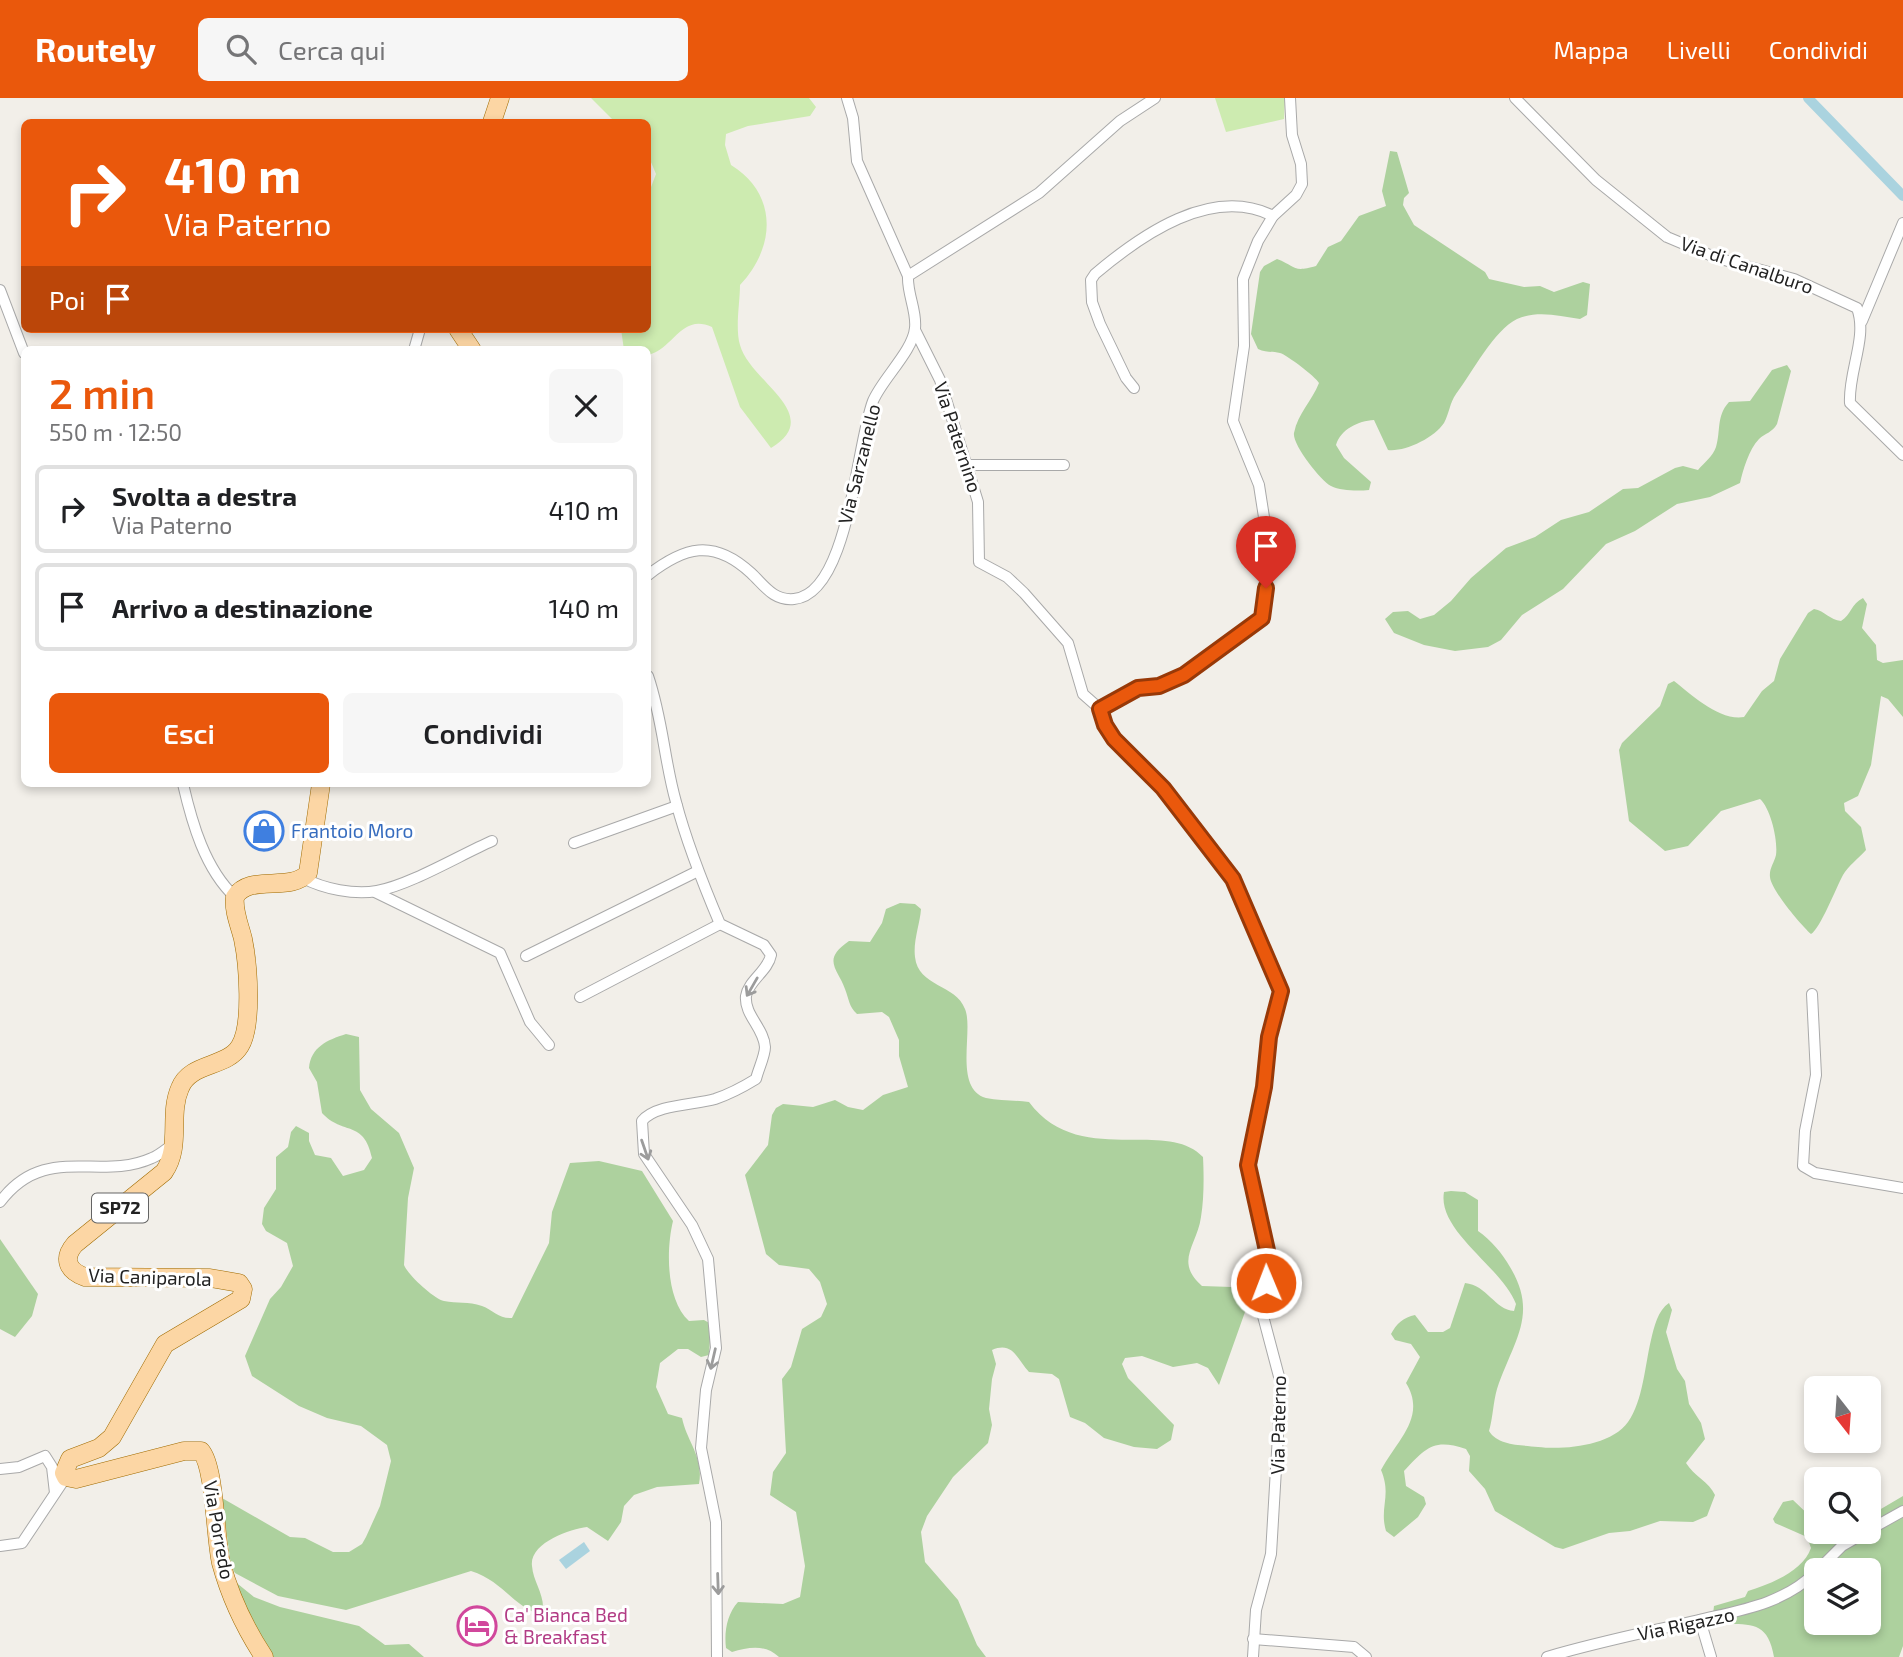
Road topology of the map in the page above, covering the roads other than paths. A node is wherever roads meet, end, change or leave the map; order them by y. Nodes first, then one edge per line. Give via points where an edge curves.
1 (500, 98) edge
2 (847, 98) edge
3 (1155, 98) edge
4 (1290, 98) edge
5 (1515, 98) edge
6 (493, 119) edge
7 (1273, 216) junction
8 (1903, 223) edge
9 (908, 276) junction
10 (0, 290) edge
11 (1862, 321) junction
12 (915, 330) junction
13 (21, 346) edge
14 (1134, 388) dead end
15 (1903, 455) edge
16 (1064, 465) dead end
17 (968, 466) junction
18 (651, 573) edge
19 (651, 687) edge
20 (1100, 709) junction
21 (184, 787) edge
22 (321, 787) edge
23 (677, 806) junction
24 (492, 841) dead end
25 (574, 843) dead end
26 (698, 871) junction
27 (303, 878) junction
28 (375, 892) junction
29 (235, 897) junction
30 (720, 924) junction
31 (526, 956) dead end
32 (1812, 994) dead end
33 (580, 997) dead end
34 (549, 1045) dead end
35 (174, 1143) junction
36 (1903, 1188) edge
37 (0, 1202) edge
38 (0, 1469) edge
39 (66, 1477) junction
40 (55, 1493) junction
41 (1903, 1511) edge
42 (1881, 1524) edge
43 (1845, 1544) edge
44 (0, 1546) edge
45 (1830, 1558) edge
46 (1804, 1580) edge
47 (1700, 1620) junction
48 (1253, 1639) junction
49 (264, 1657) edge
50 (717, 1657) edge
51 (1253, 1657) edge
52 (1366, 1657) edge
53 (1547, 1657) edge
54 (1711, 1657) edge

1 - 6 main road
2 - 9 street via 857,161
3 - 9 street via 1120,121 1039,193
4 - 7 street via 1302,184
5 - 11 street, Via di Canalburo via 1596,180 1667,237 1717,258 1794,279 1852,304
7 - 14 street via 1240,205 1182,216 1095,274 1092,302
7 - 20 street via 1243,279 1244,346 1233,421 1259,485 1268,543 1262,618 1184,675 1159,686 1138,688
8 - 11 street
9 - 12 street
10 - 13 street
11 - 15 street via 1850,403
12 - 17 street, Via Paternino via 940,380
12 - 18 street, Via Sarzanello via 872,403 845,527 830,570 817,590 793,599 770,593 740,565 698,548 672,557
16 - 17 street
17 - 20 street, Via Paternino via 978,502 979,562 1015,585 1068,643 1083,694
19 - 23 street
20 - 48 street, Via Paterno via 1114,739 1163,788 1233,879 1281,991 1248,1165 1269,1268 1264,1316 1281,1384 1271,1553
21 - 29 street via 196,833
22 - 27 main road via 312,859
23 - 25 street
23 - 26 street
24 - 28 street
26 - 30 street
26 - 31 street
27 - 28 street via 341,891
27 - 29 main road via 243,888
28 - 34 street via 500,953 530,1022
29 - 35 main road, Via Caniparola / SP72 via 246,962 243,1037 232,1055 192,1074 180,1088
30 - 33 street
30 -> 50 street via 764,945 771,955 746,993 746,1008 765,1047 755,1079 717,1098 665,1110 642,1121 645,1154 692,1225 708,1259 716,1348 706,1390 701,1448 716,1522
32 - 36 street via 1816,1075 1803,1166
35 - 37 street via 142,1161 61,1167 36,1174 14,1185
35 - 39 main road, Via Caniparola / SP72 via 173,1157 164,1172 75,1244 67,1264 85,1277 230,1281 240,1283 243,1295 231,1307 165,1344 112,1437 99,1448 67,1461
38 - 40 street via 19,1468 45,1455 52,1466
39 - 40 street
39 - 49 main road, Via Porredo via 81,1478 184,1451 201,1451 208,1462 224,1574
40 - 44 street via 22,1542
41 - 42 street, Via Rigazzo
43 - 45 street, Via Rigazzo
46 - 47 street, Via Rigazzo via 1778,1599
47 - 53 street, Via Rigazzo
47 - 54 street
48 - 51 street, Via Paterno
48 - 52 street via 1354,1647

